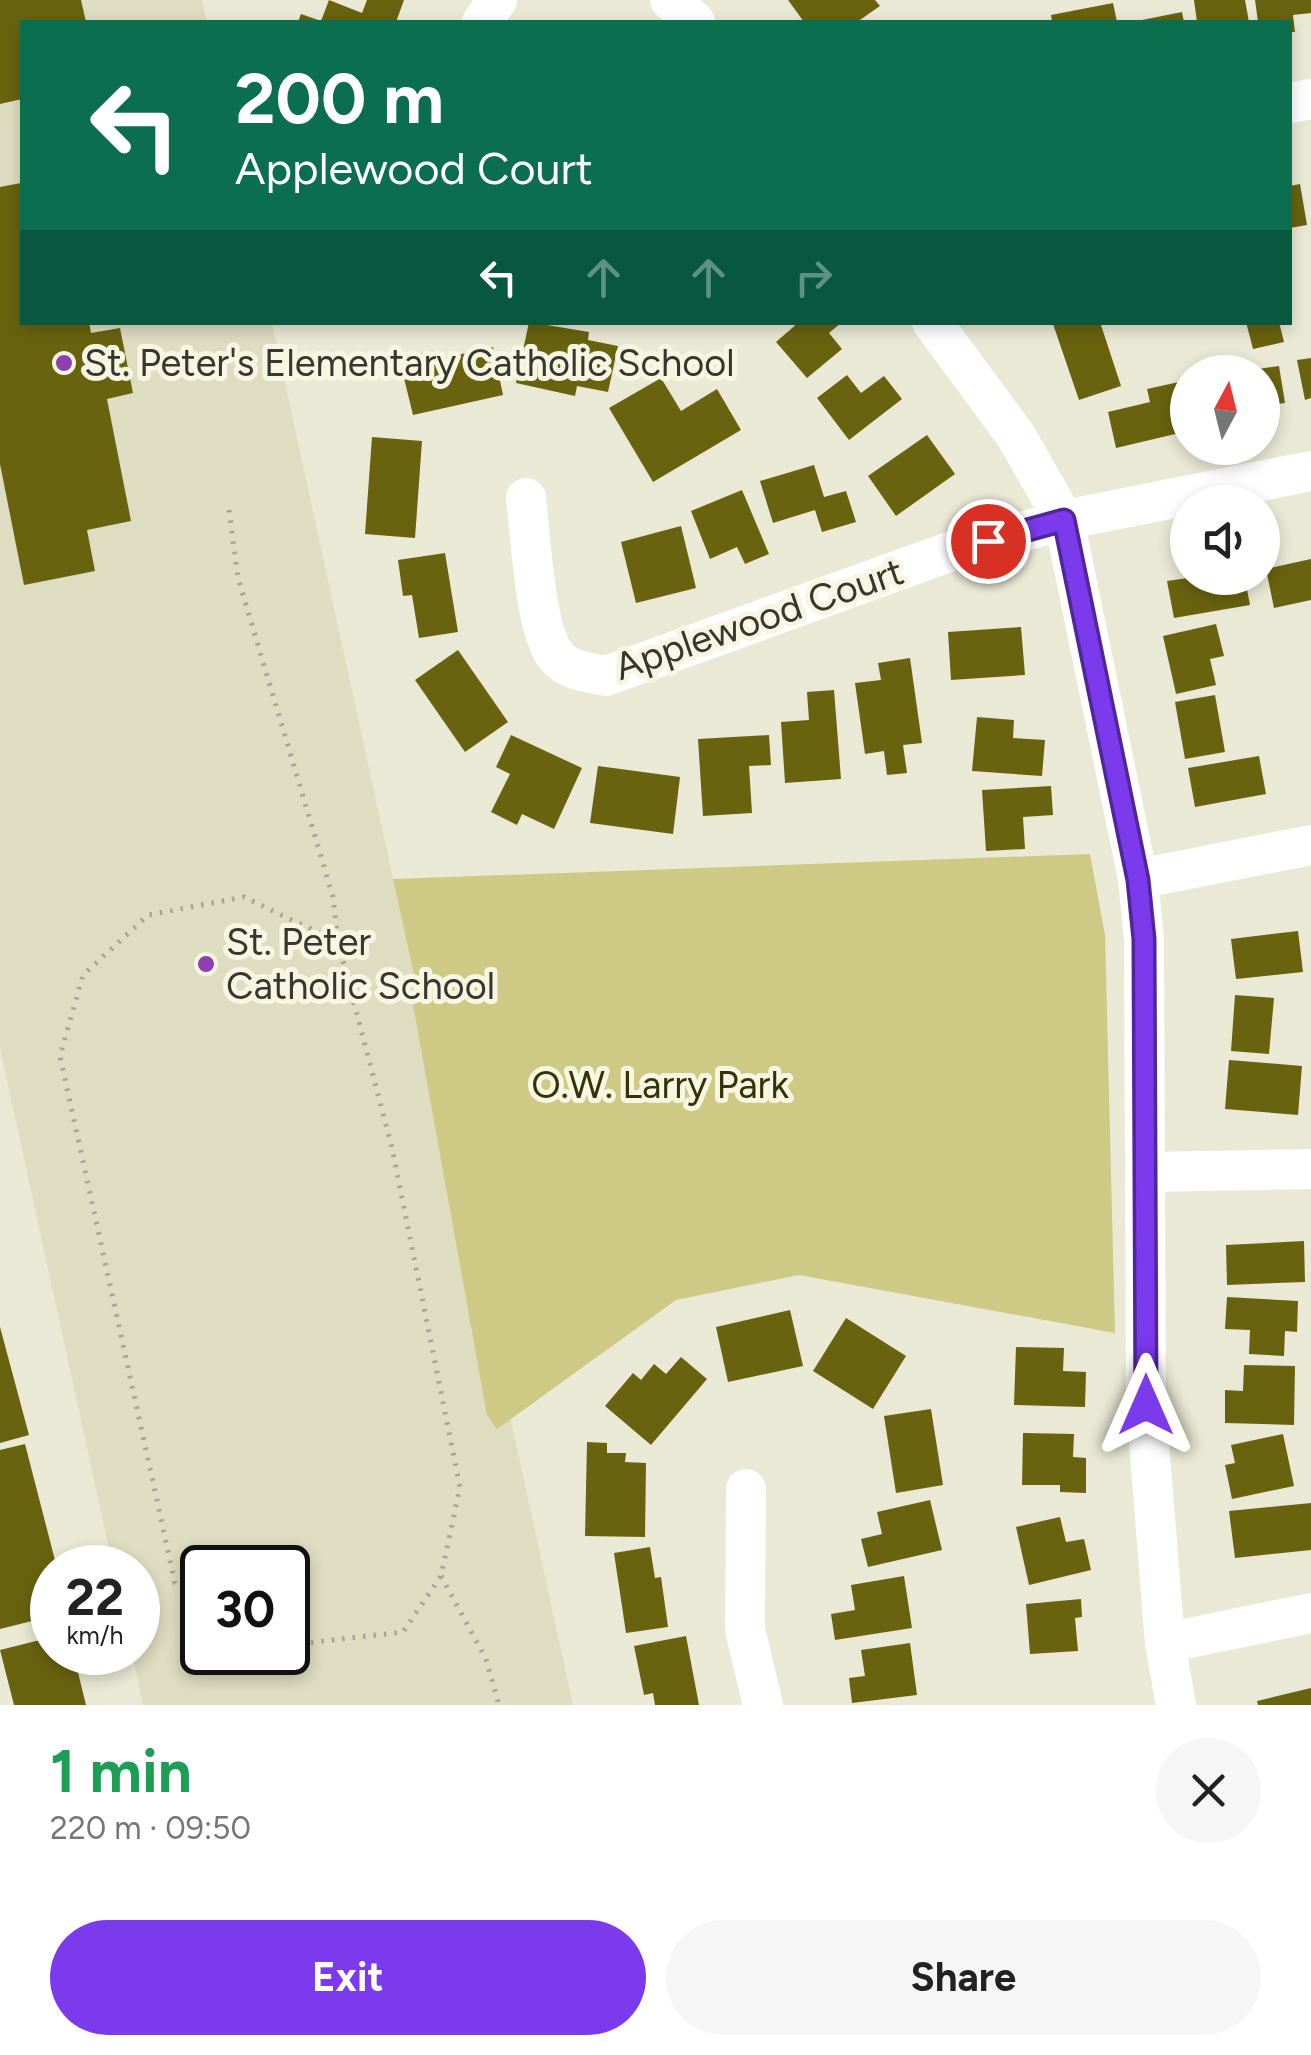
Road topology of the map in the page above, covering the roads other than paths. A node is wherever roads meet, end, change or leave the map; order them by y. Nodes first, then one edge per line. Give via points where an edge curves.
1 (670, 0) edge
2 (693, 20) edge
3 (934, 325) edge
4 (1311, 471) edge
5 (526, 498) dead end
6 (1064, 520) junction
7 (1311, 846) edge
8 (1138, 880) junction
9 (1311, 1169) edge
10 (1145, 1172) junction
11 (746, 1489) dead end
12 (1311, 1613) edge
13 (1165, 1643) junction
14 (763, 1705) edge
15 (1176, 1705) edge

1 - 2 street
3 - 6 street via 1016,436
4 - 6 street
5 - 6 street, Applewood Court via 541,614 555,654 571,668 606,676 950,552
6 - 8 street
7 - 8 street
8 - 10 street
9 - 10 street
10 - 13 street via 1146,1405
11 - 14 street via 745,1630
12 - 13 street
13 - 15 street

